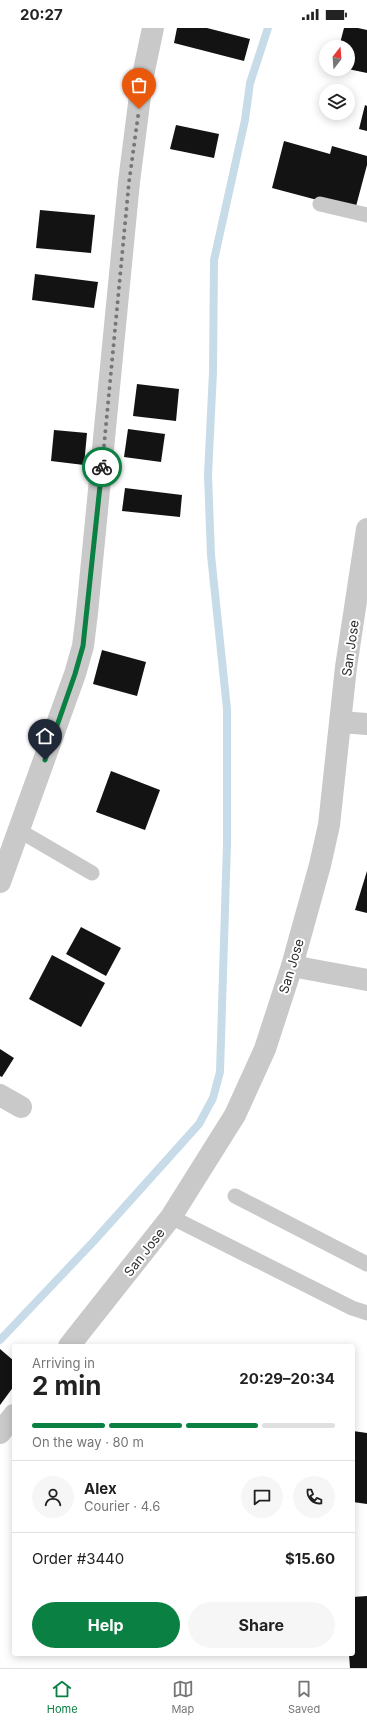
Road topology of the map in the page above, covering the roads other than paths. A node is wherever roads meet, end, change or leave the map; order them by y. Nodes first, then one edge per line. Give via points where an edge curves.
1 (153, 28) edge
2 (320, 204) dead end
3 (367, 215) edge
4 (367, 529) edge
5 (341, 722) junction
6 (367, 724) edge
7 (20, 831) junction
8 (92, 873) dead end
9 (0, 882) edge
10 (292, 966) junction
11 (367, 980) edge
12 (0, 1095) edge
13 (21, 1107) dead end
14 (235, 1196) dead end
15 (171, 1217) junction
16 (367, 1264) edge
17 (367, 1312) edge
18 (71, 1344) edge
19 (12, 1418) edge
20 (0, 1433) edge

1 - 7 street via 142,80 129,182 83,646
2 - 3 lane
4 - 5 street, San Jose via 346,667
5 - 6 street
5 - 10 street, San Jose via 329,826
7 - 8 lane
7 - 9 street
10 - 11 street
10 - 15 street, San Jose via 265,1049 235,1115
12 - 13 street
14 - 16 lane
15 - 17 lane via 352,1308
15 - 18 street, San Jose
19 - 20 street

